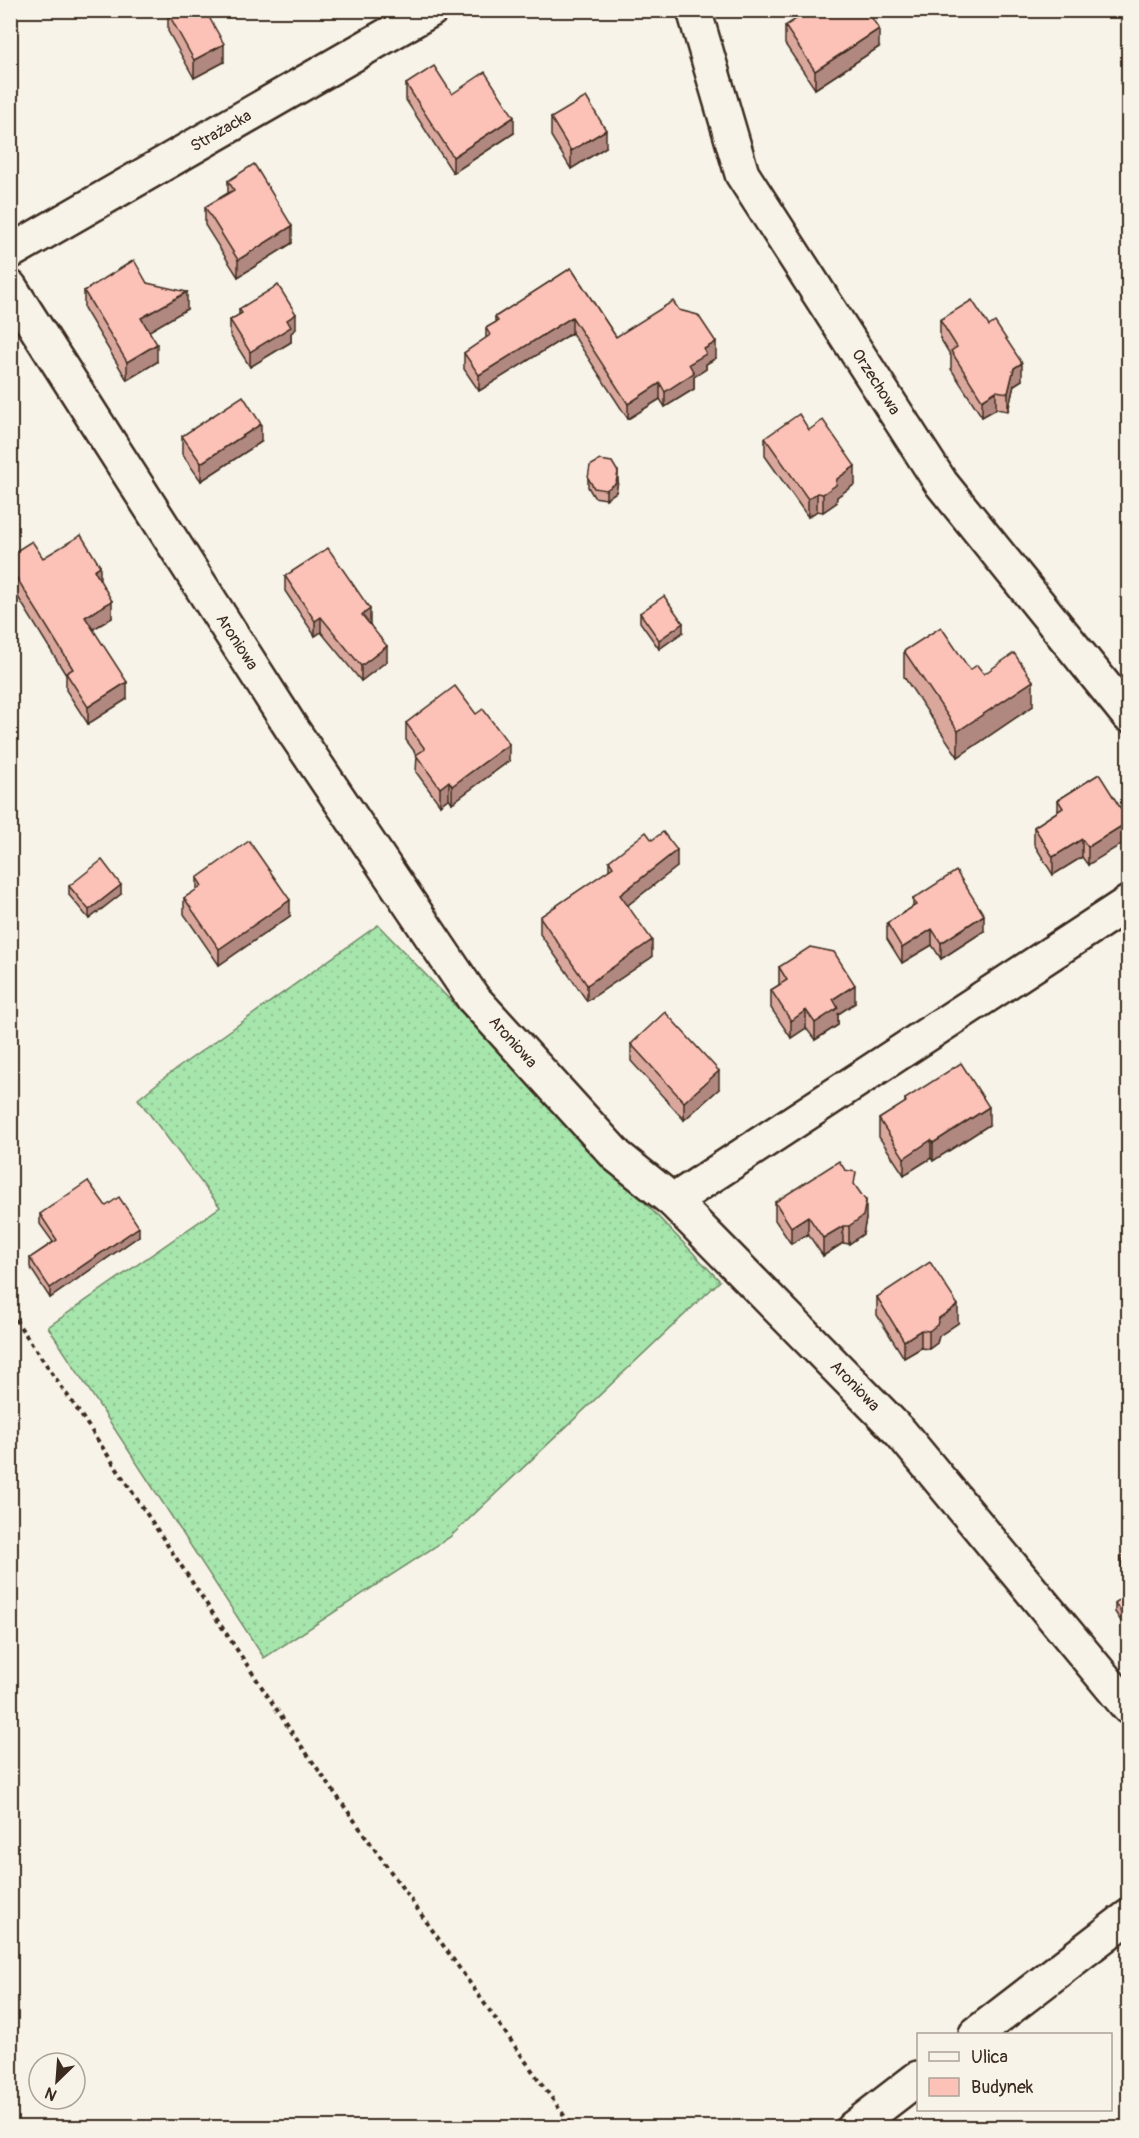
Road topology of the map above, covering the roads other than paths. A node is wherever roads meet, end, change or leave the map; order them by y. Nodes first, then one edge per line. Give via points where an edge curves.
1 (431, 10) edge
2 (694, 10) edge
3 (10, 252) edge
4 (10, 287) edge
5 (1128, 715) edge
6 (1128, 903) edge
7 (673, 1201) junction
8 (1128, 1707) edge
9 (1128, 1917) edge
10 (977, 2033) edge
11 (917, 2079) edge
12 (853, 2127) edge

1 - 3 street, Strażacka
2 - 5 street, Orzechowa via 742,174 941,483
4 - 7 street, Aroniowa via 292,729 473,998 617,1156
6 - 7 street
7 - 8 street, Aroniowa via 901,1433
9 - 10 street
11 - 12 street

